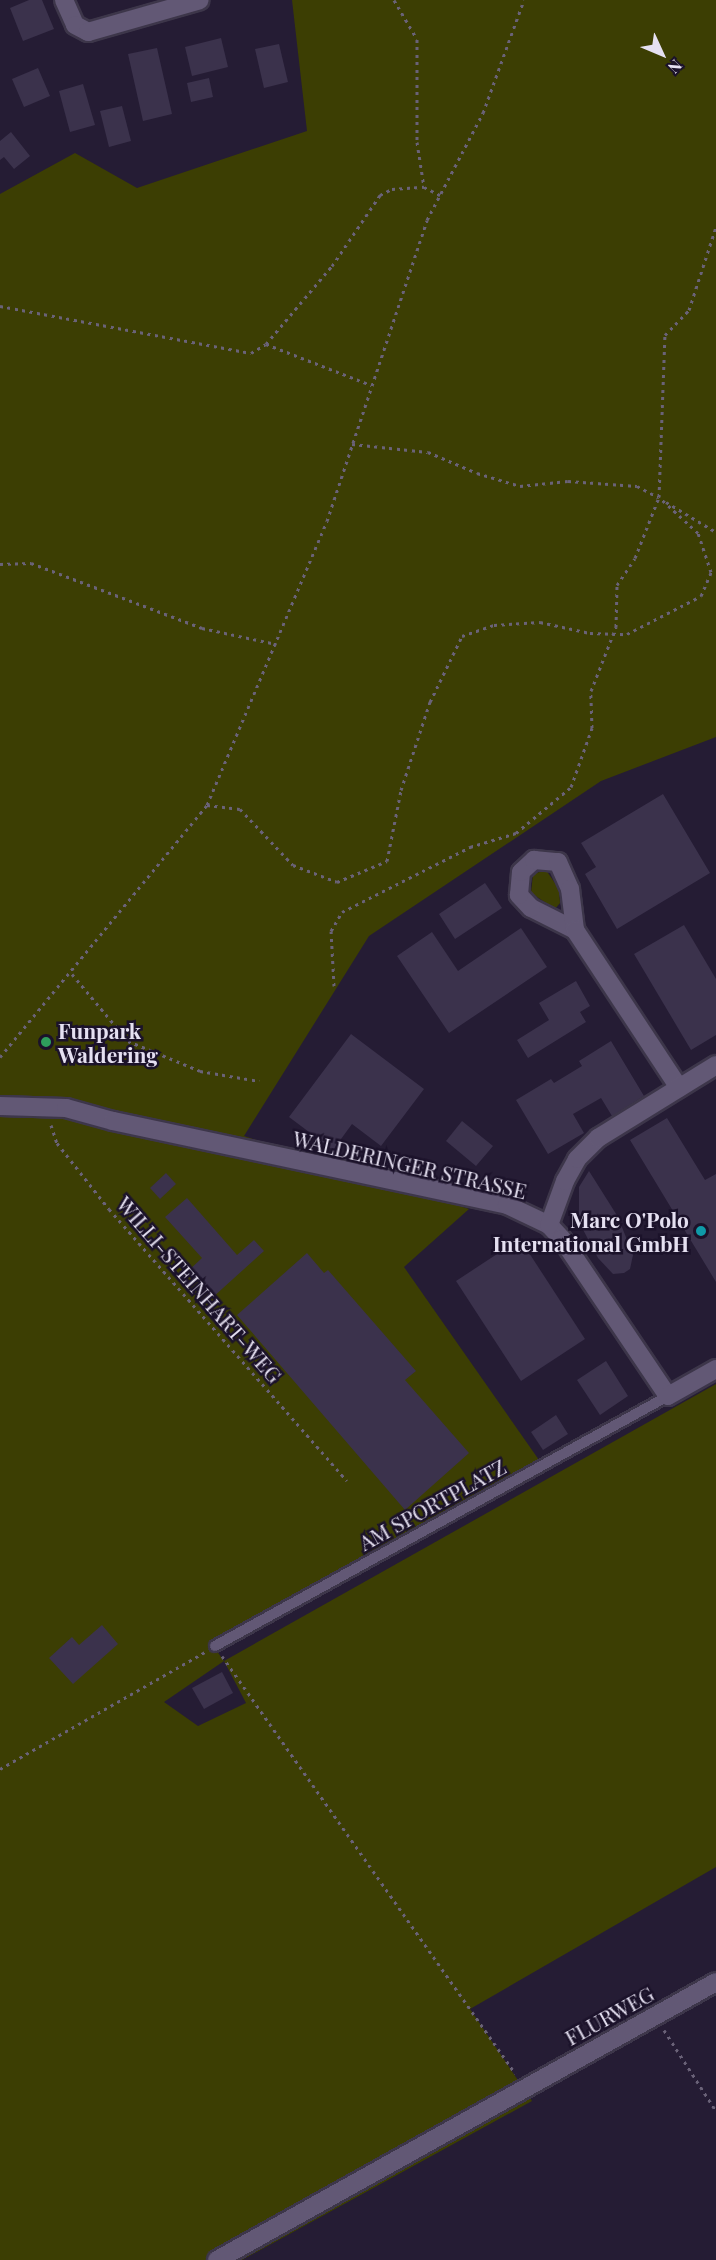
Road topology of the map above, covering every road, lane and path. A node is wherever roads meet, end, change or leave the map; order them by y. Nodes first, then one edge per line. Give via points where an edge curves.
1 (64, 0) edge
2 (200, 0) edge
3 (394, 0) edge
4 (524, 0) edge
5 (424, 187) junction
6 (440, 195) junction
7 (716, 227) edge
8 (0, 306) edge
9 (266, 344) junction
10 (371, 385) junction
11 (352, 444) junction
12 (659, 497) junction
13 (716, 532) edge
14 (0, 564) edge
15 (613, 633) junction
16 (276, 644) junction
17 (207, 806) junction
18 (575, 930) dead end
19 (71, 973) junction
20 (334, 986) dead end
21 (0, 1057) edge
22 (716, 1065) edge
23 (259, 1081) dead end
24 (679, 1088) junction
25 (0, 1106) edge
26 (44, 1106) junction
27 (549, 1225) junction
28 (716, 1369) edge
29 (668, 1396) junction
30 (347, 1481) dead end
31 (215, 1646) junction
32 (0, 1769) edge
33 (716, 1982) edge
34 (655, 2016) junction
35 (524, 2087) junction
36 (716, 2111) edge
37 (217, 2260) edge

1 - 2 street via 75,26 88,32
3 - 5 path via 417,39 417,142
4 - 6 path via 483,113
5 - 6 path
5 - 9 path via 392,189 380,195 332,266
6 - 10 path via 427,220
7 - 12 path via 689,310 665,335
8 - 9 path via 250,353
9 - 10 path
10 - 11 path
11 - 12 path via 428,452 520,486 568,481 637,486
11 - 16 path via 327,521
12 - 13 path
12 - 15 path via 635,558 617,585
12 - 15 path via 698,533 711,572 701,596 627,634
14 - 16 path via 31,563 202,628
15 - 17 path via 540,622 494,625 462,636 430,702 400,790 387,861 337,882 293,865 240,809 224,804
15 - 20 path via 591,691 592,728 571,787 516,833 470,847 342,912 330,931
16 - 17 path
17 - 19 path
18 - 24 street
19 - 21 path
19 - 23 path via 128,1041 200,1071
22 - 24 street
24 - 27 street via 598,1138 577,1160 565,1180
25 - 26 street, WALDERINGER STRASSE
26 - 27 street, WALDERINGER STRASSE via 507,1205
26 - 30 path, WILLI-STEINHART-WEG via 57,1143 109,1209
27 - 29 street, WALDERINGER STRASSE
28 - 29 street
29 - 31 lane, AM SPORTPLATZ
31 - 32 path
31 - 35 path
33 - 34 street, FLURWEG
34 - 35 street, FLURWEG
34 - 36 path
35 - 37 street, FLURWEG

